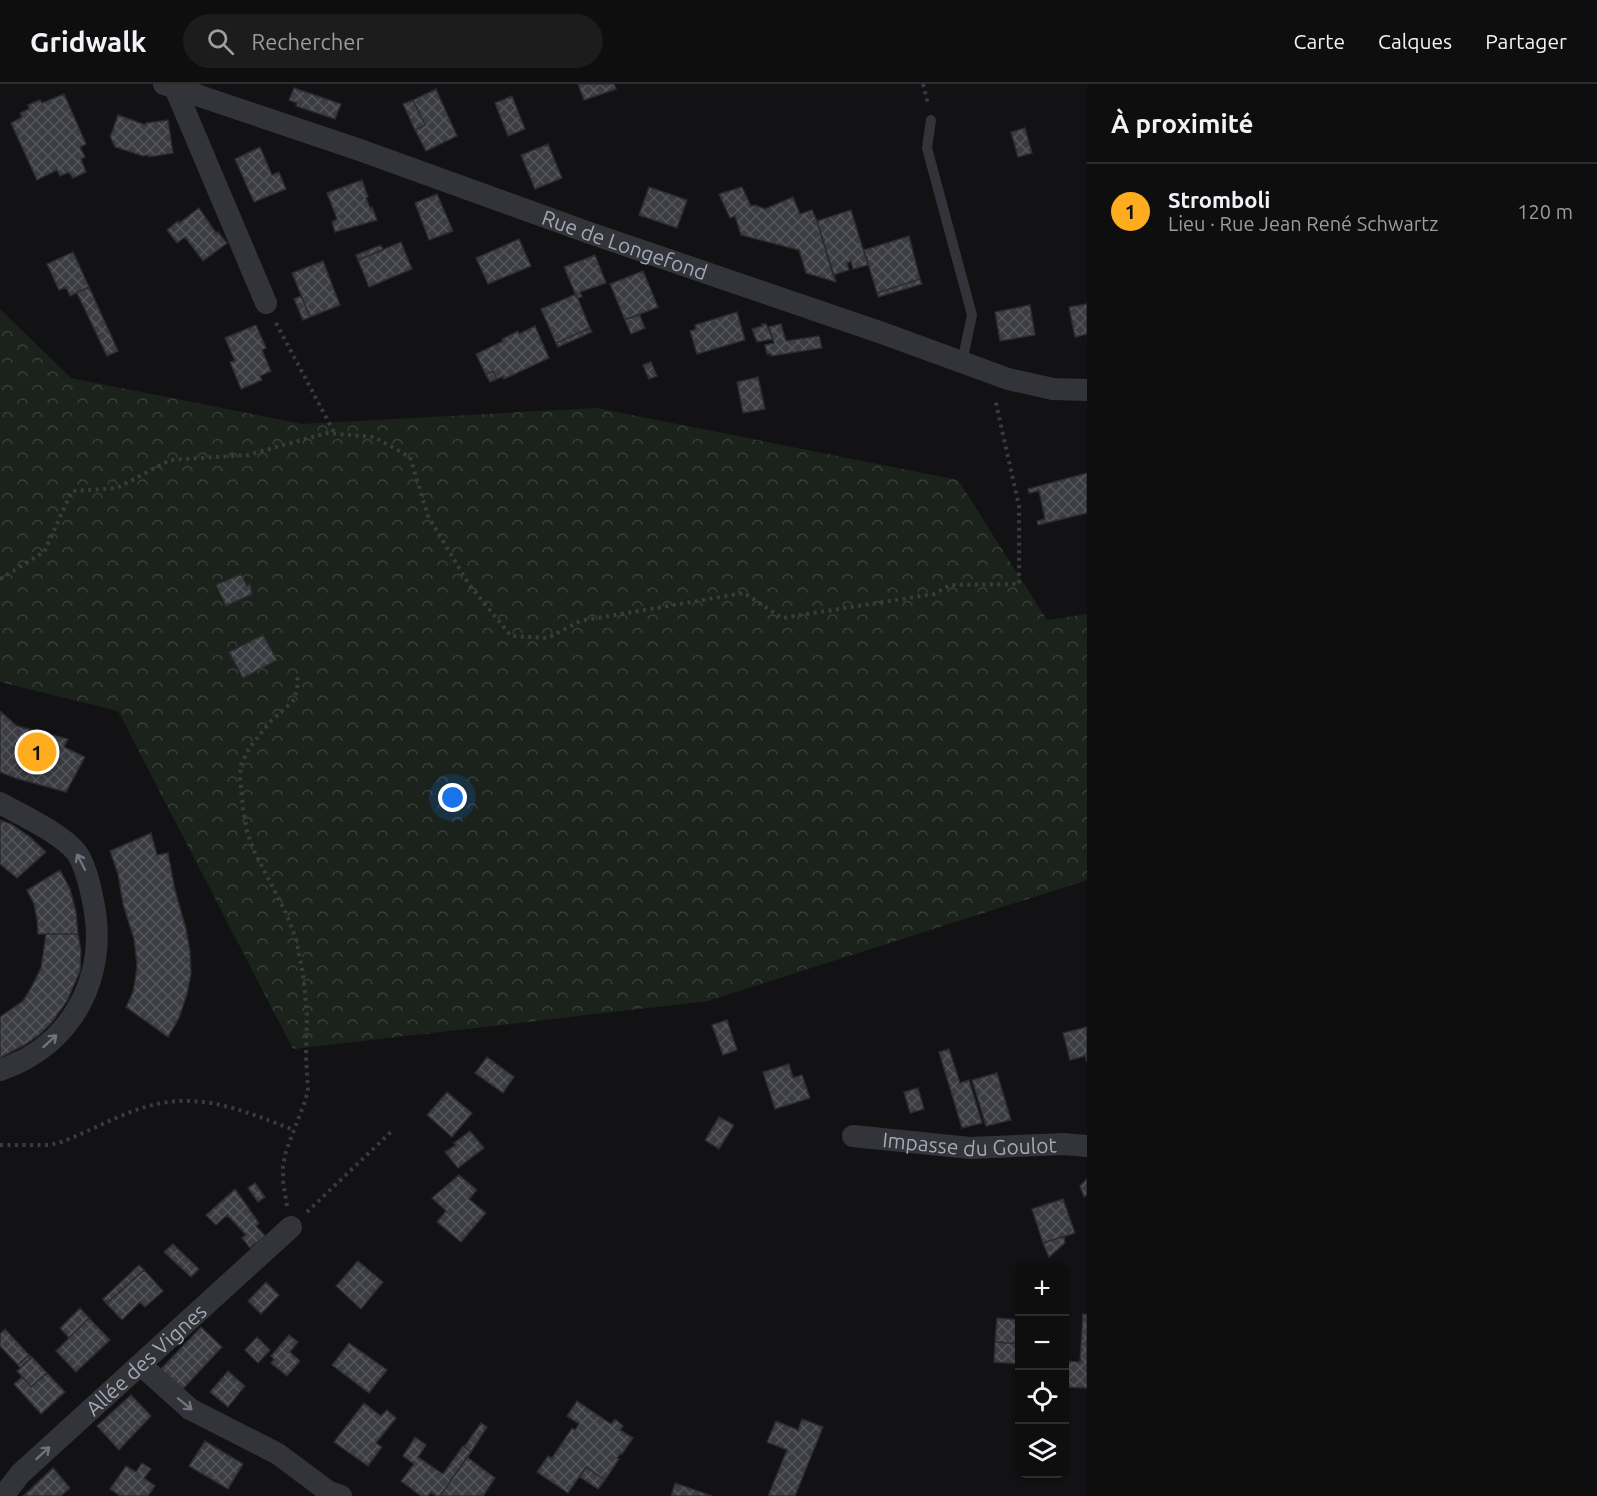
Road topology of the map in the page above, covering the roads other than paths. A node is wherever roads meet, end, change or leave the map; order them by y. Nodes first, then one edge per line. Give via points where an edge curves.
1 (170, 86) edge
2 (931, 120) dead end
3 (266, 303) road end
4 (962, 362) junction
5 (1087, 390) edge
6 (0, 803) edge
7 (0, 1070) edge
8 (854, 1136) dead end
9 (1087, 1146) edge
10 (291, 1227) road end
11 (141, 1365) junction
12 (3, 1496) edge
13 (341, 1496) edge

1 - 3 street
1 - 4 street, Rue de Longefond
2 - 4 lane via 927,148 972,315
4 - 5 street, Rue de Longefond via 1008,379 1053,389
7 -> 6 street via 41,1049 76,1012 92,976 98,929 86,872 77,853 47,829
8 - 9 street, Impasse du Goulot via 970,1148
10 - 11 street, Allée des Vignes
12 -> 11 street, Allée des Vignes via 20,1474
11 -> 13 street via 190,1409 278,1454 329,1492

